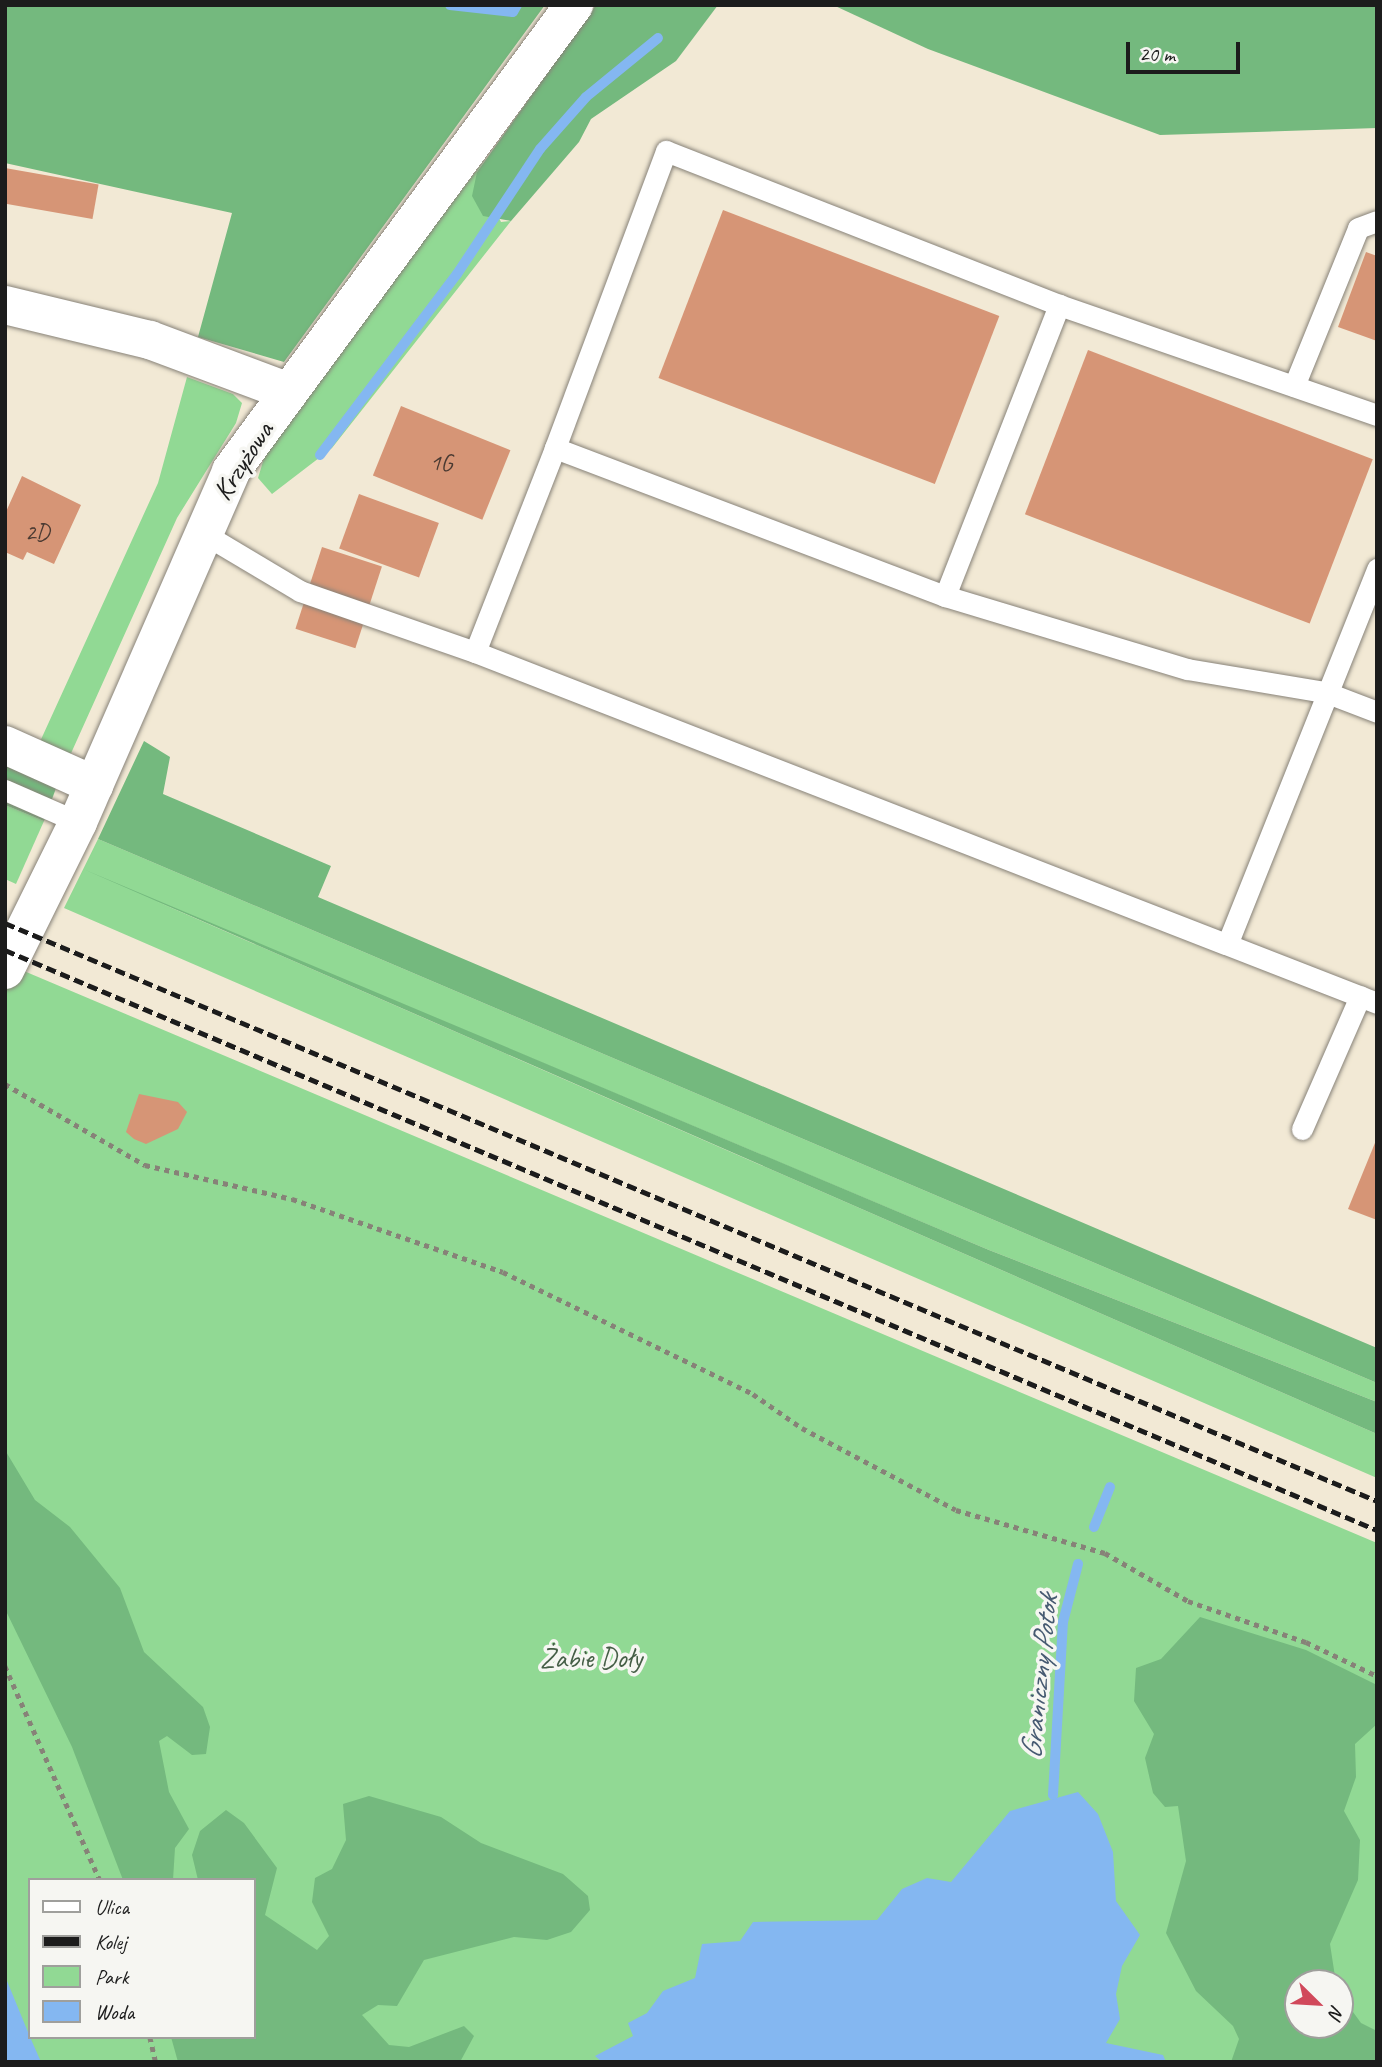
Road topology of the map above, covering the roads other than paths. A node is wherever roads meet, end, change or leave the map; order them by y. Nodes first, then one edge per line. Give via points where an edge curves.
1 (574, 5) edge
2 (1377, 221) edge
3 (5, 305) edge
4 (1059, 305) junction
5 (1294, 386) junction
6 (289, 392) junction
7 (1377, 415) edge
8 (555, 448) junction
9 (201, 532) junction
10 (1377, 569) edge
11 (945, 596) junction
12 (475, 652) junction
13 (1325, 692) junction
14 (1377, 712) edge
15 (5, 745) edge
16 (93, 785) junction
17 (5, 790) edge
18 (78, 821) junction
19 (1228, 942) junction
20 (5, 970) edge
21 (1368, 999) edge
22 (1302, 1129) dead end

1 - 6 street, Krzyżowa
2 - 5 lane via 1358,228
3 - 6 street via 150,340
4 - 5 lane
4 - 8 lane via 666,151
4 - 11 lane
5 - 7 lane
6 - 9 street, Krzyżowa via 231,471
8 - 11 lane
8 - 12 lane
9 - 12 lane via 300,591
9 - 16 street, Krzyżowa
10 - 13 lane
11 - 13 lane via 1187,668
12 - 19 lane
13 - 14 lane
13 - 19 lane
15 - 16 street
16 - 18 street, Krzyżowa
17 - 18 lane
18 - 20 street, Krzyżowa
19 - 21 lane
21 - 22 lane

